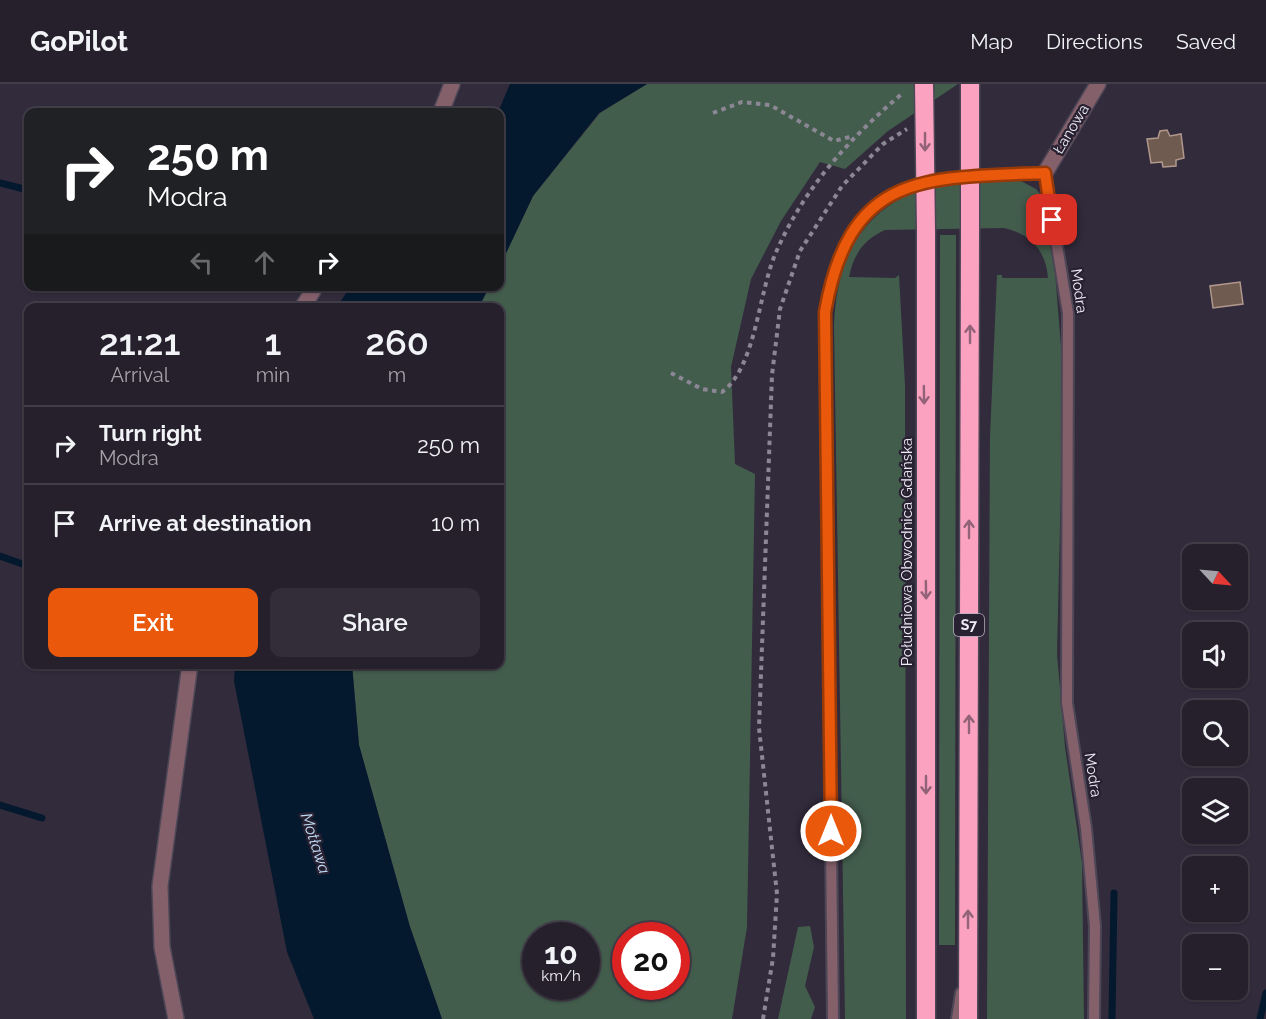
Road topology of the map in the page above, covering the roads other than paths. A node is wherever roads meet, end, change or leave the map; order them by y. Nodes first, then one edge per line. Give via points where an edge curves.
1 (452, 84) edge
2 (924, 84) edge
3 (970, 84) edge
4 (1098, 84) edge
5 (443, 108) edge
6 (1045, 173) junction
7 (189, 669) edge
8 (926, 945) junction
9 (968, 946) junction
10 (176, 1019) edge
11 (834, 1019) edge
12 (926, 1019) edge
13 (934, 1019) edge
14 (957, 1019) edge
15 (968, 1019) edge
16 (1094, 1019) edge

1 - 5 street
2 -> 8 highway, Południowa Obwodnica Gdańska, bridge
9 -> 3 highway, S7, bridge
4 - 6 street, Łanowa
6 - 11 lane via 966,176 916,184 886,196 861,220 844,244 832,276 825,312
6 - 16 lane, Modra via 1068,313 1067,703 1086,828 1095,926
7 - 10 street via 160,886 162,947
8 - 12 highway, Południowa Obwodnica Gdańska
8 - 13 lane
9 - 14 lane
9 - 15 highway, S7

